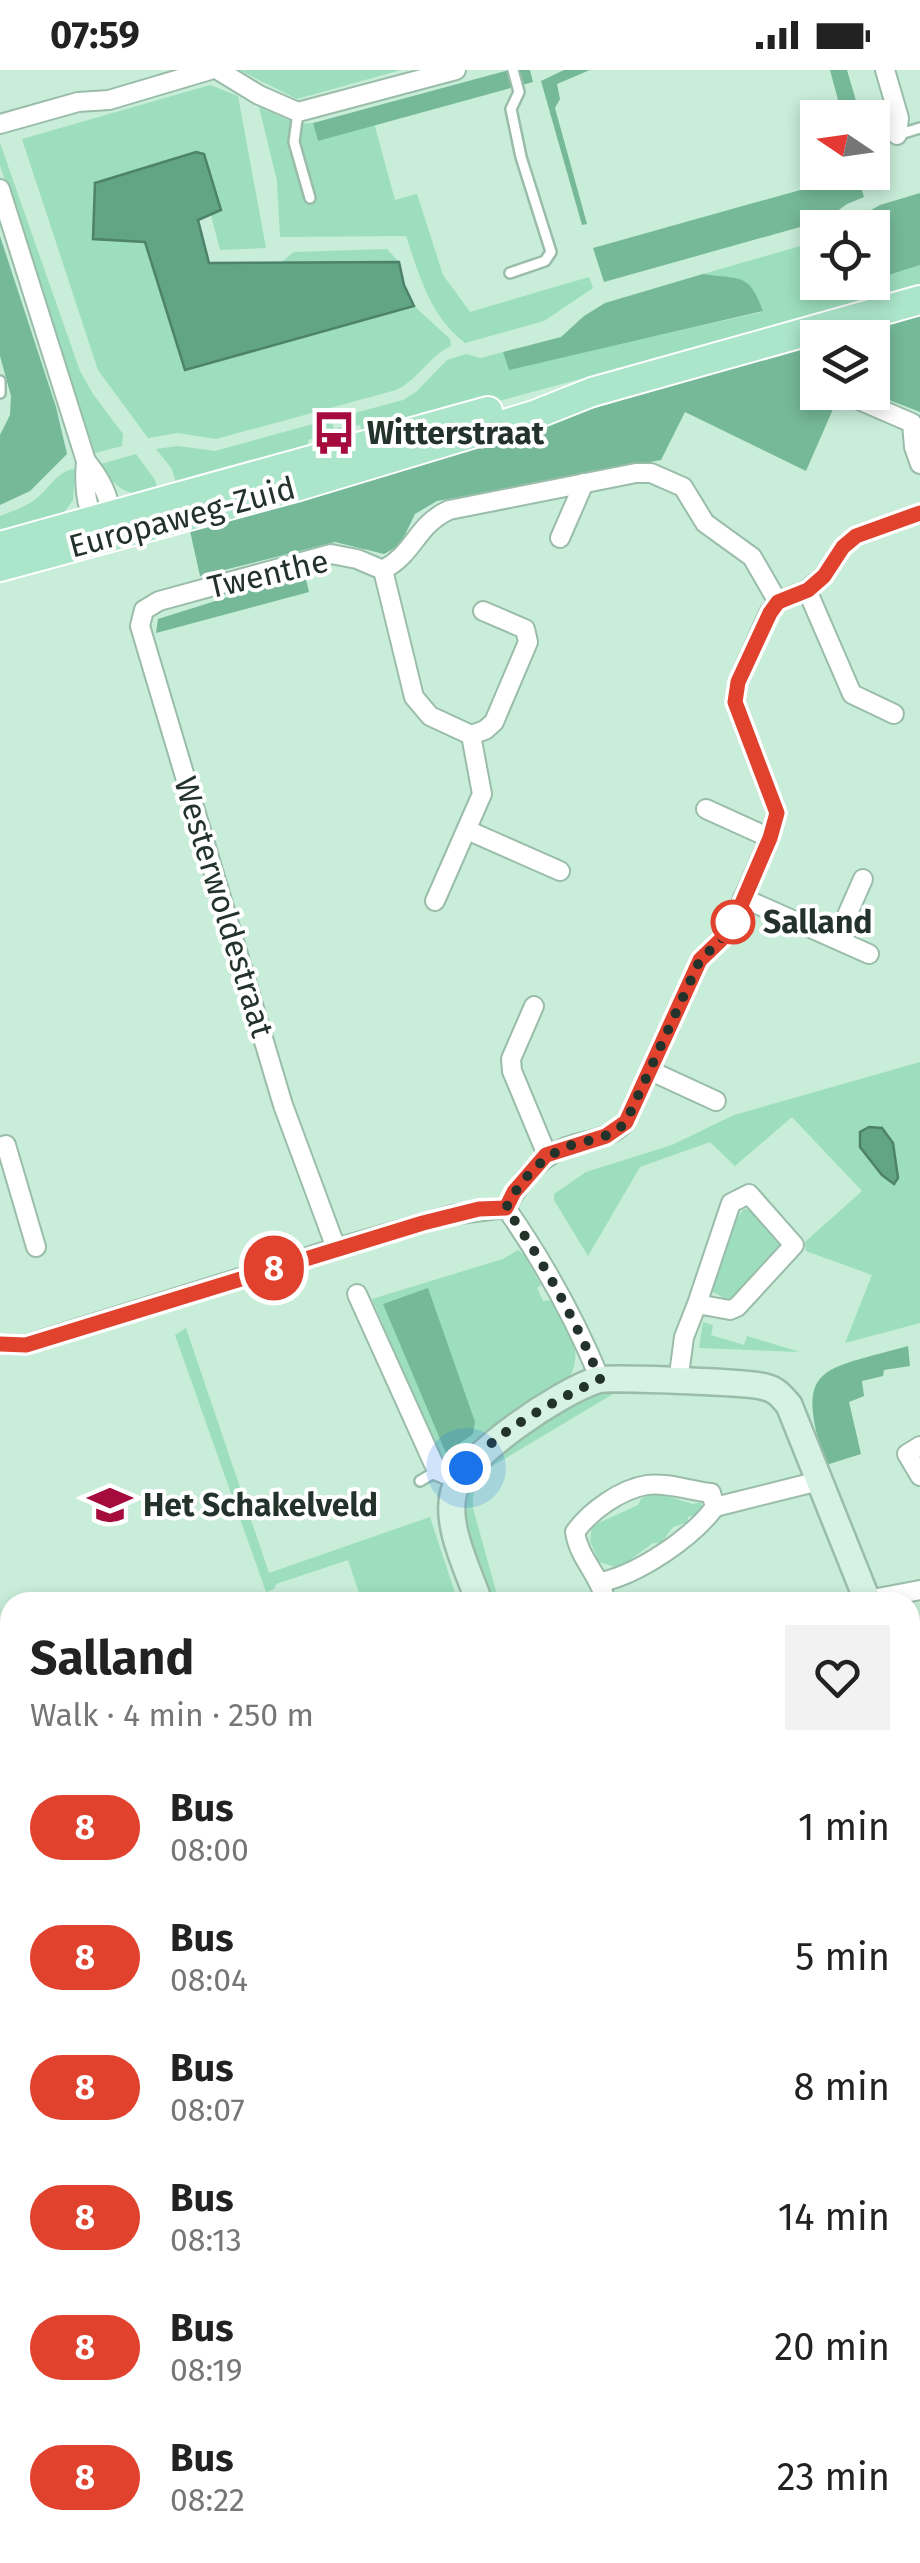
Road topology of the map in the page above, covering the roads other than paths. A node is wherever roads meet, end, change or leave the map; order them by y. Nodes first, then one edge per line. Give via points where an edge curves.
1 (210, 70) edge
2 (218, 70) edge
3 (456, 70) edge
4 (513, 70) edge
5 (885, 70) edge
6 (298, 112) junction
7 (0, 124) edge
8 (890, 126) edge
9 (898, 126) junction
10 (920, 128) edge
11 (0, 189) edge
12 (310, 198) dead end
13 (510, 273) dead end
14 (920, 300) edge
15 (0, 381) edge
16 (0, 393) edge
17 (882, 410) edge
18 (920, 464) edge
19 (584, 483) junction
20 (920, 513) edge
21 (104, 524) junction
22 (560, 538) dead end
23 (0, 546) edge
24 (0, 567) edge
25 (383, 570) junction
26 (808, 590) junction
27 (190, 592) joint
28 (778, 602) junction
29 (483, 610) dead end
30 (894, 714) dead end
31 (471, 735) junction
32 (706, 809) dead end
33 (467, 830) junction
34 (770, 838) junction
35 (560, 871) dead end
36 (863, 879) dead end
37 (744, 898) junction
38 (434, 901) dead end
39 (837, 938) junction
40 (869, 954) dead end
41 (534, 1006) dead end
42 (651, 1071) junction
43 (716, 1101) dead end
44 (0, 1147) edge
45 (546, 1155) junction
46 (506, 1208) junction
47 (36, 1248) dead end
48 (336, 1248) junction
49 (357, 1294) dead end
50 (697, 1304) junction
51 (0, 1344) edge
52 (600, 1379) junction
53 (678, 1382) junction
54 (920, 1446) edge
55 (920, 1476) edge
56 (439, 1477) junction
57 (818, 1482) junction
58 (716, 1507) junction
59 (602, 1582) junction
60 (476, 1592) edge
61 (604, 1592) edge
62 (863, 1592) edge

1 - 7 street
2 - 6 street
3 - 6 street
4 - 13 lane via 519,92 511,109 520,157 550,252 545,261
5 - 9 street
6 - 12 lane via 294,142
8 - 9 lane
9 - 10 lane
11 - 21 street via 86,460 100,477
14 - 21 main road, Europaweg-Zuid via 592,392 441,423
15 - 16 lane
17 - 18 street via 912,423
19 - 22 street
19 - 25 street via 429,519 407,552
19 - 28 street via 651,472 676,482 705,524 752,557
20 - 26 street via 856,536
21 - 23 main road, Europaweg-Zuid
21 - 24 main road, Europaweg-Zuid
25 - 27 street, Twenthe via 332,554
25 - 31 street via 414,697 430,716
26 - 28 street
26 - 30 street via 852,694
27 - 48 street, Westerwoldestraat via 144,610 131,629 283,1105
28 - 34 street via 738,682 735,702 777,813
29 - 31 street via 526,629 528,642 494,722
31 - 33 street via 482,794
32 - 34 street
33 - 35 street
33 - 38 street
34 - 37 street
36 - 39 street
37 - 39 street
37 - 42 street via 730,931 700,960
39 - 40 street
41 - 45 street via 511,1058 512,1071
42 - 43 street
42 - 45 street via 617,1131
44 - 47 street via 6,1145
45 - 46 street
46 - 48 street via 452,1215
46 - 52 street
48 - 51 street via 26,1345
49 - 56 street
50 - 50 street via 737,1307 794,1245 749,1194 732,1203
50 - 53 street
52 - 53 street
52 - 56 street
53 - 57 street via 774,1390 789,1405
54 - 55 street via 907,1454
56 - 60 street
57 - 58 street
57 - 62 street
58 - 59 street via 699,1528 622,1577
58 - 59 street via 710,1492 651,1484 584,1519 574,1532 578,1548
59 - 61 street

